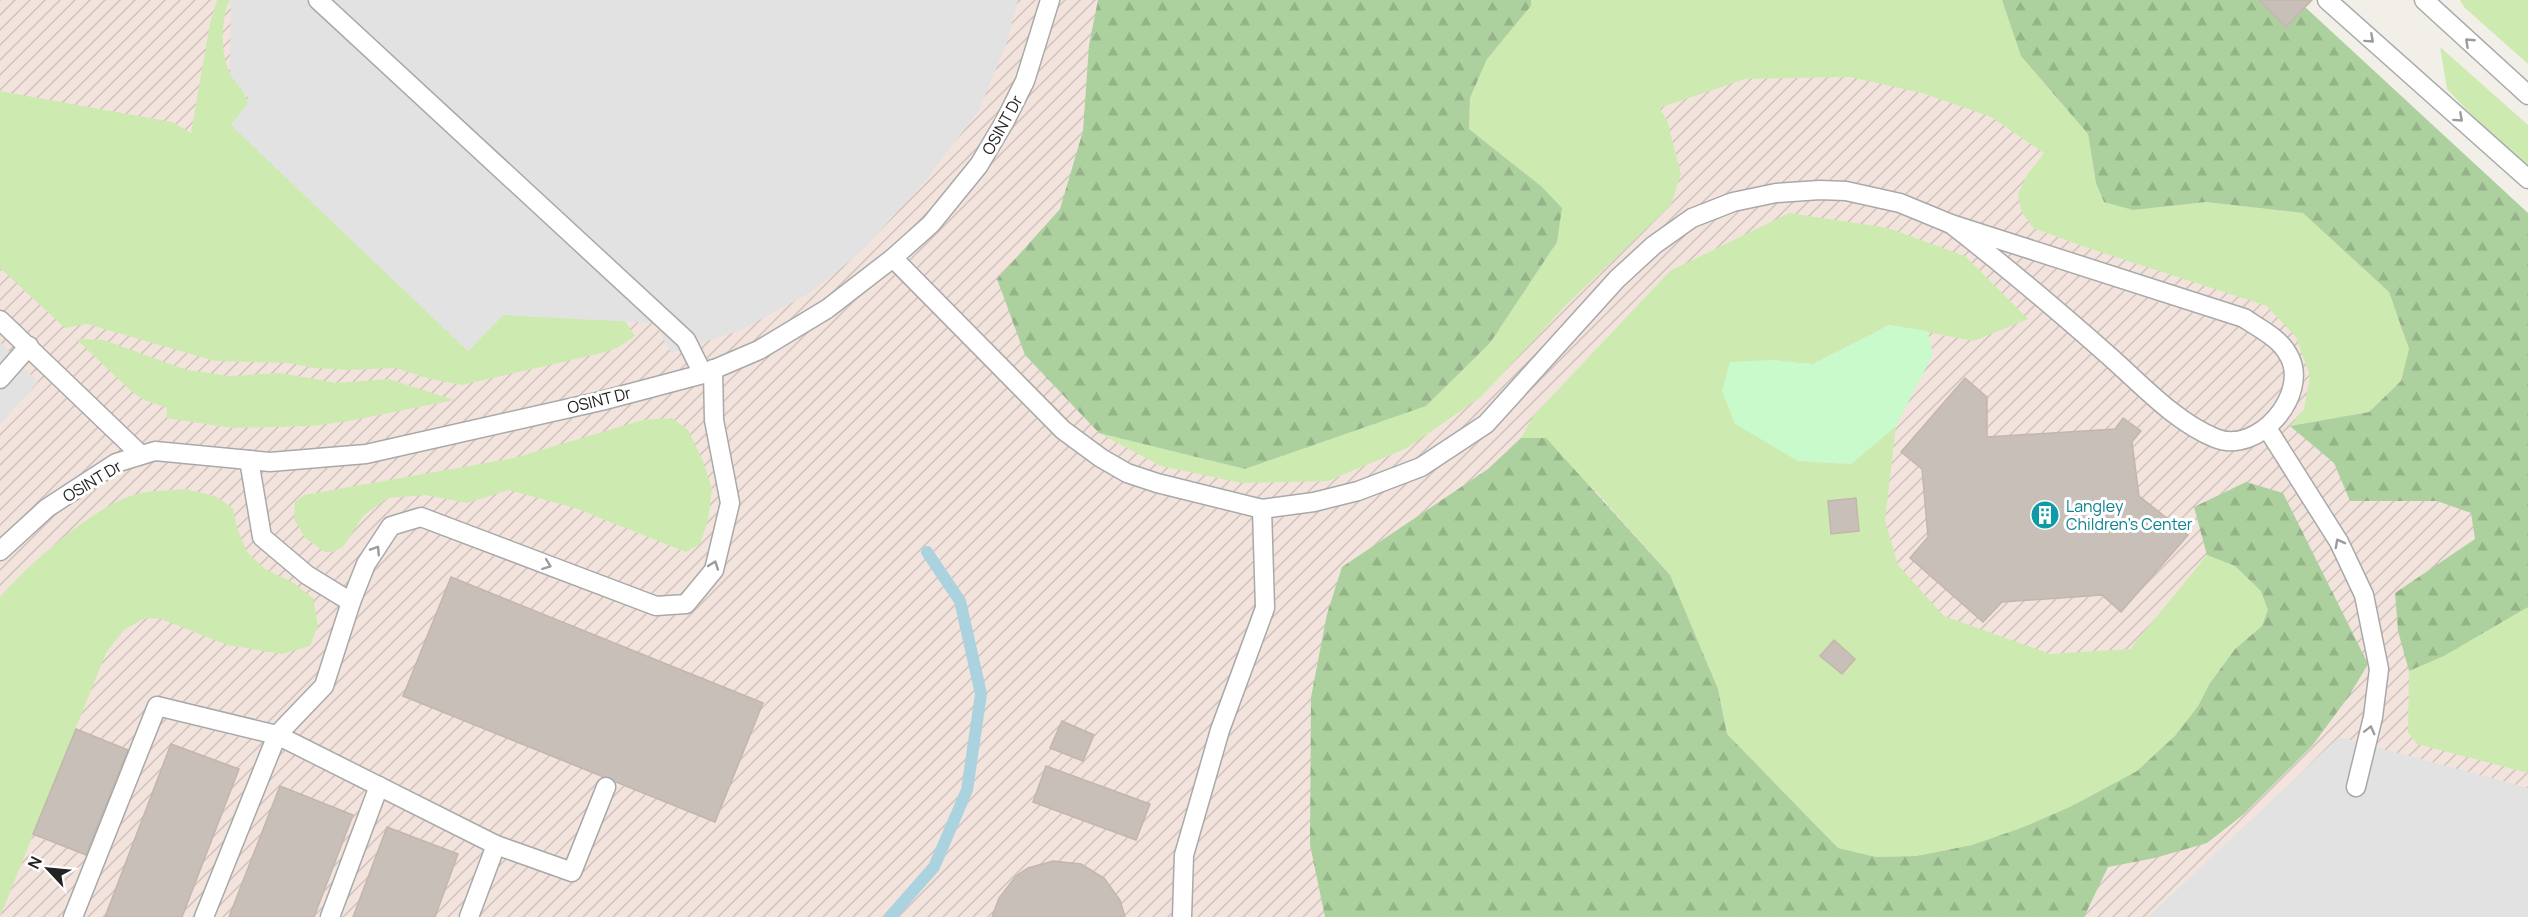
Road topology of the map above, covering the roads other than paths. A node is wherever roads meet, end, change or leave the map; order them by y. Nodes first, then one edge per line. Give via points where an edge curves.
1 (318, 0) edge
2 (1050, 0) edge
3 (2327, 0) edge
4 (2424, 0) edge
5 (2528, 95) edge
6 (2528, 179) edge
7 (1951, 224) junction
8 (893, 258) junction
9 (0, 320) edge
10 (29, 346) junction
11 (708, 371) junction
12 (0, 379) edge
13 (2267, 428) junction
14 (141, 455) junction
15 (249, 460) junction
16 (1262, 509) junction
17 (0, 551) edge
18 (351, 602) junction
19 (278, 735) junction
20 (379, 786) junction
21 (2356, 787) dead end
22 (606, 788) dead end
23 (496, 844) junction
24 (74, 917) edge
25 (204, 917) edge
26 (330, 917) edge
27 (468, 917) edge
28 (1182, 917) edge

1 - 11 lane via 686,340
2 - 8 lane, OSINT Dr via 1025,81 979,165 931,224
3 -> 6 lane
5 -> 4 lane
7 - 13 lane via 2022,280 2182,420 2217,439 2239,441
7 - 13 lane via 2244,318 2277,340 2290,357 2294,381 2286,403
7 - 16 lane via 1900,203 1846,191 1820,190 1732,202 1692,218 1654,245 1617,279 1486,424 1421,467 1358,491
8 - 11 lane, OSINT Dr via 818,315 759,350
8 - 16 lane via 1063,430 1101,458 1157,483
9 - 10 lane
10 - 12 lane
10 - 14 lane
11 - 15 lane, OSINT Dr via 601,401 366,454 292,462
18 -> 11 lane via 366,564 391,526 421,517 656,606 686,604 714,570 730,502
21 -> 13 lane via 2373,717 2379,669 2364,595 2339,542
14 - 15 lane, OSINT Dr via 155,451
14 - 17 lane, OSINT Dr via 116,463 47,508
15 - 18 lane via 262,537 306,575
16 - 28 lane via 1265,608 1220,730 1184,855
18 - 19 lane via 324,686
19 - 20 lane
19 - 24 lane via 157,706
19 - 25 lane
20 - 23 lane
20 - 26 lane
22 - 23 lane via 572,872
23 - 27 lane

